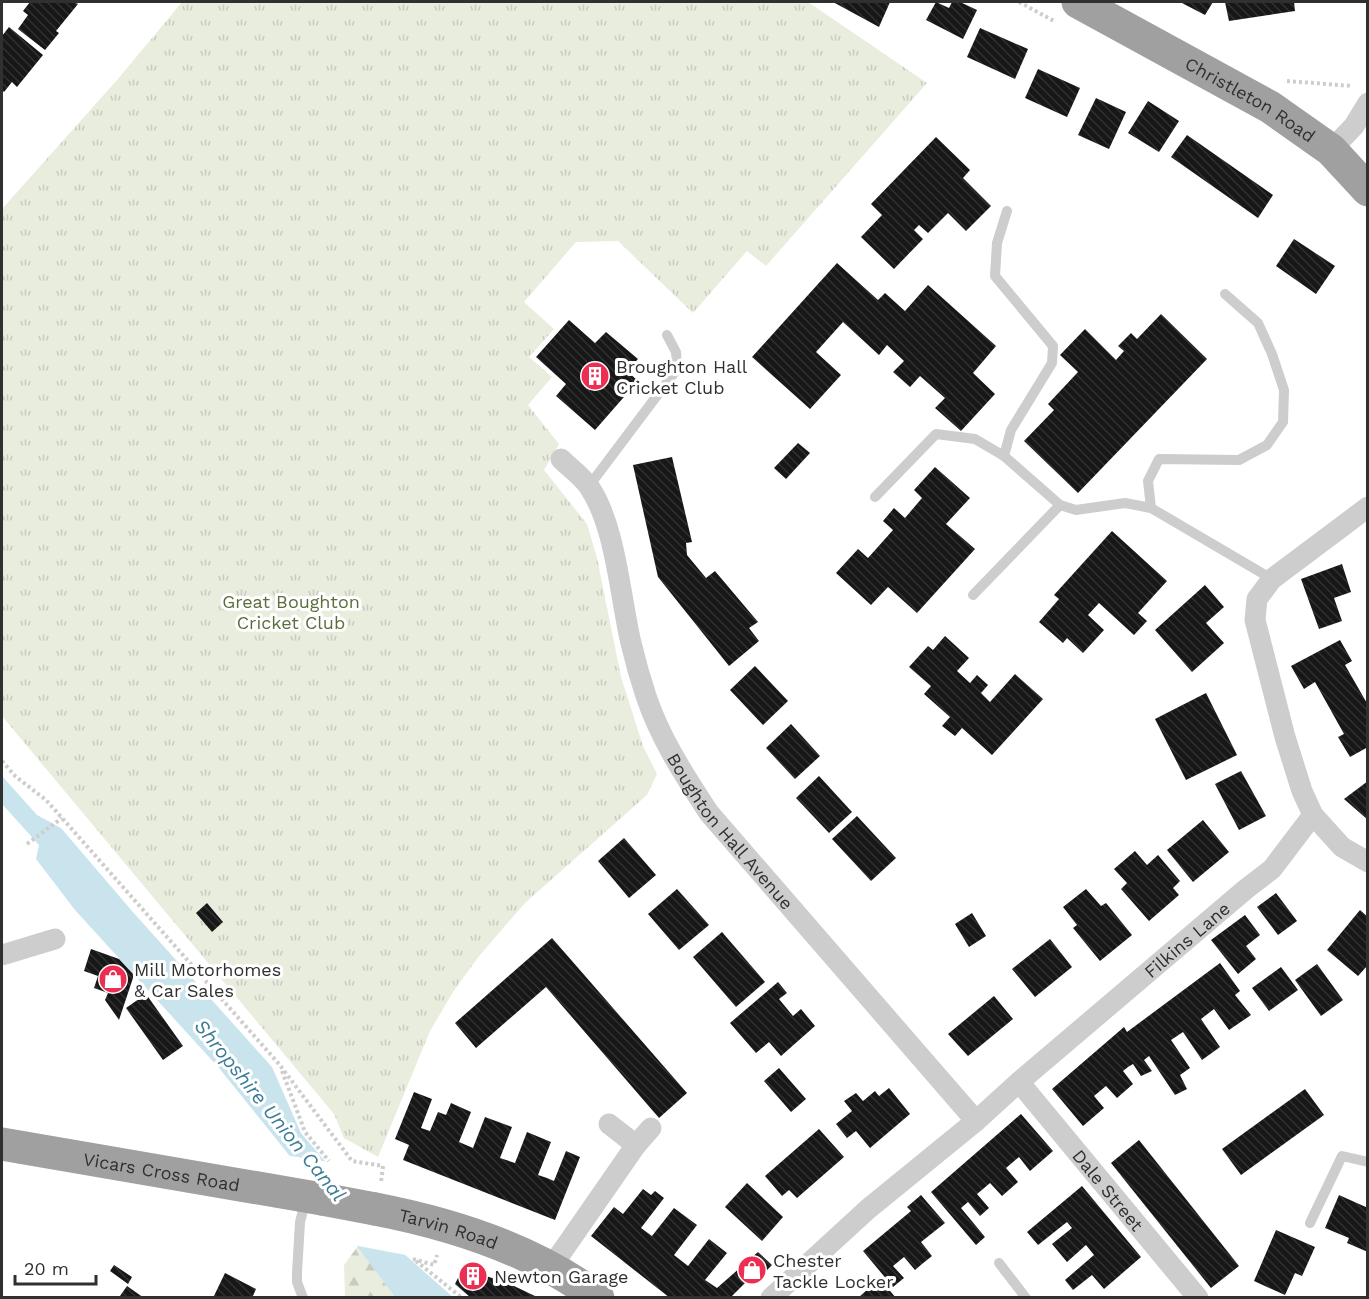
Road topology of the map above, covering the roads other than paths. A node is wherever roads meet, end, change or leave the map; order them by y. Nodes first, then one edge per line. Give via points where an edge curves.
1 (1078, 2) edge
2 (1362, 95) edge
3 (1331, 150) junction
4 (1368, 190) edge
5 (1007, 211) dead end
6 (1225, 294) dead end
7 (668, 335) dead end
8 (1004, 456) junction
9 (561, 459) dead end
10 (589, 486) junction
11 (875, 497) dead end
12 (1060, 505) junction
13 (1368, 507) edge
14 (1151, 508) junction
15 (1272, 579) junction
16 (973, 595) dead end
17 (1313, 815) junction
18 (1368, 862) edge
19 (55, 939) dead end
20 (2, 955) edge
21 (1019, 1082) junction
22 (976, 1121) junction
23 (609, 1124) dead end
24 (651, 1128) dead end
25 (2, 1144) edge
26 (636, 1145) junction
27 (1368, 1162) edge
28 (314, 1197) junction
29 (1310, 1223) dead end
30 (999, 1263) dead end
31 (550, 1269) junction
32 (1197, 1297) edge
33 (303, 1298) edge
34 (598, 1298) edge
35 (771, 1298) edge
36 (1026, 1298) edge

1 - 3 highway, Christleton Road via 1270,106
2 - 3 street via 1353,126
3 - 4 highway, Christleton Road
5 - 8 lane via 998,243 995,276 1053,346 1052,363 1011,430
6 - 14 lane via 1258,323 1284,390 1283,422 1267,445 1239,460 1159,459 1148,481
7 - 10 lane via 676,351 677,369
8 - 11 lane via 975,439 936,434
8 - 12 lane
9 - 10 street, Boughton Hall Avenue
10 - 22 street, Boughton Hall Avenue via 604,513 646,697 679,767 709,813
12 - 14 lane via 1076,510 1125,503
12 - 16 lane
13 - 15 street
14 - 15 lane
15 - 17 street via 1257,599 1255,620 1285,737
17 - 18 street via 1342,847
17 - 21 street, Filkins Lane via 1272,869
19 - 20 street
21 - 22 street, Filkins Lane
21 - 32 street, Dale Street
22 - 35 street, Filkins Lane via 868,1209
23 - 26 street
24 - 26 street
25 - 28 highway, Vicars Cross Road
26 - 31 street
27 - 29 lane via 1342,1156
28 - 31 highway, Tarvin Road, bridge via 416,1217 470,1233
28 - 33 lane via 300,1222 297,1282
30 - 36 lane
31 - 34 highway, Tarvin Road

